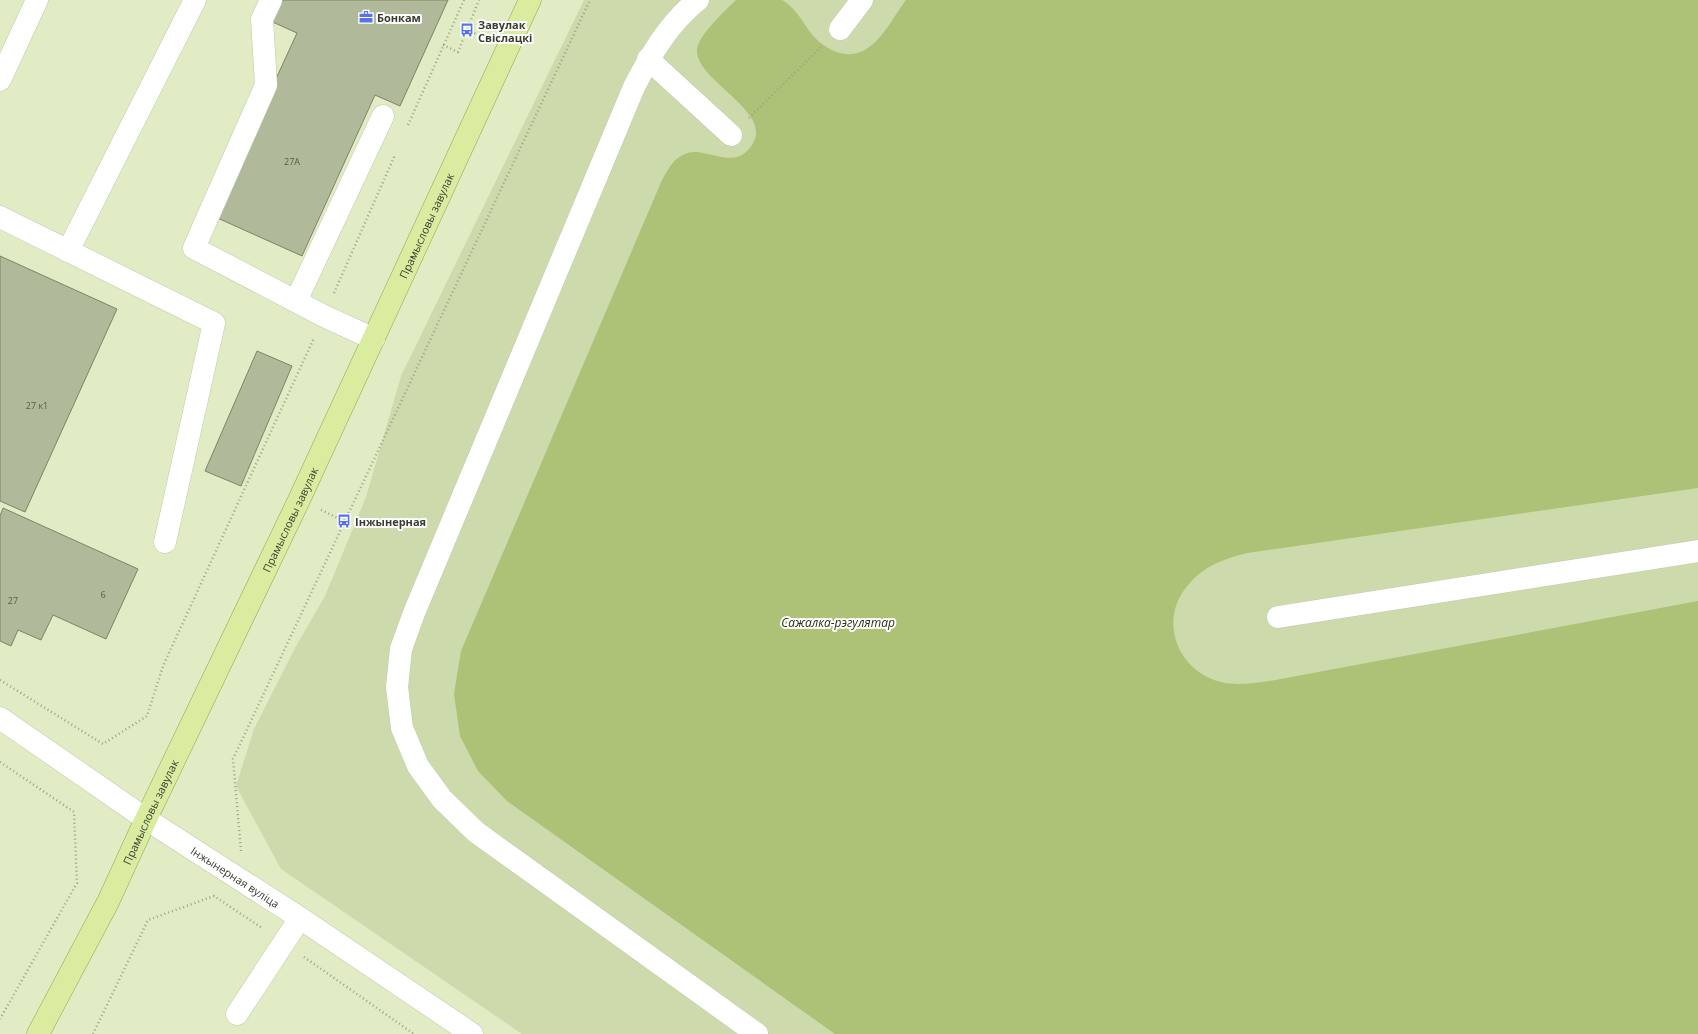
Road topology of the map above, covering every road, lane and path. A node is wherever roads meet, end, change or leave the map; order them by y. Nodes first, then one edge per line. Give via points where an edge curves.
1 (37, 0) edge
2 (195, 0) edge
3 (271, 0) edge
4 (464, 0) edge
5 (479, 0) edge
6 (530, 0) edge
7 (590, 0) edge
8 (698, 0) edge
9 (862, 0) edge
10 (840, 29) joint
11 (443, 45) junction
12 (648, 59) junction
13 (0, 80) edge
14 (383, 116) dead end
15 (408, 126) dead end
16 (731, 135) joint
17 (398, 148) dead end
18 (0, 217) edge
19 (68, 251) junction
20 (296, 301) junction
21 (324, 316) junction
22 (374, 339) junction
23 (165, 542) dead end
24 (1698, 551) edge
25 (1278, 617) dead end
26 (0, 680) edge
27 (0, 718) edge
28 (0, 762) edge
29 (146, 819) junction
30 (241, 851) dead end
31 (300, 918) junction
32 (284, 943) junction
33 (237, 1014) dead end
34 (0, 1019) edge
35 (38, 1034) edge
36 (94, 1034) edge
37 (414, 1034) edge
38 (472, 1034) edge
39 (756, 1034) edge

1 - 13 street
2 - 19 street
3 - 20 street via 262,19 266,85 194,248
4 - 11 path
5 - 11 path via 458,52
6 - 22 main road, Прамысловы завулак
7 - 30 path via 233,758
8 - 12 street via 686,9 665,33
9 - 10 street
10 - 16 path
11 - 15 path
12 - 16 street
12 - 39 street via 631,94 401,649 397,687 402,728 418,766 442,799 476,832
14 - 20 street
17 - 21 path
18 - 19 street
19 - 23 street via 214,323
20 - 21 street
21 - 22 street
21 - 26 path via 163,666 147,716 103,744
22 - 29 main road, Прамысловы завулак
24 - 25 street
27 - 29 street, Інжынерная вуліца
28 - 34 path via 74,812 77,883
29 - 31 street, Інжынерная вуліца
29 - 35 main road, Прамысловы завулак via 108,902
31 - 32 street
31 - 38 street, Інжынерная вуліца
32 - 33 street
32 - 36 path via 214,896 148,920
32 - 37 path

